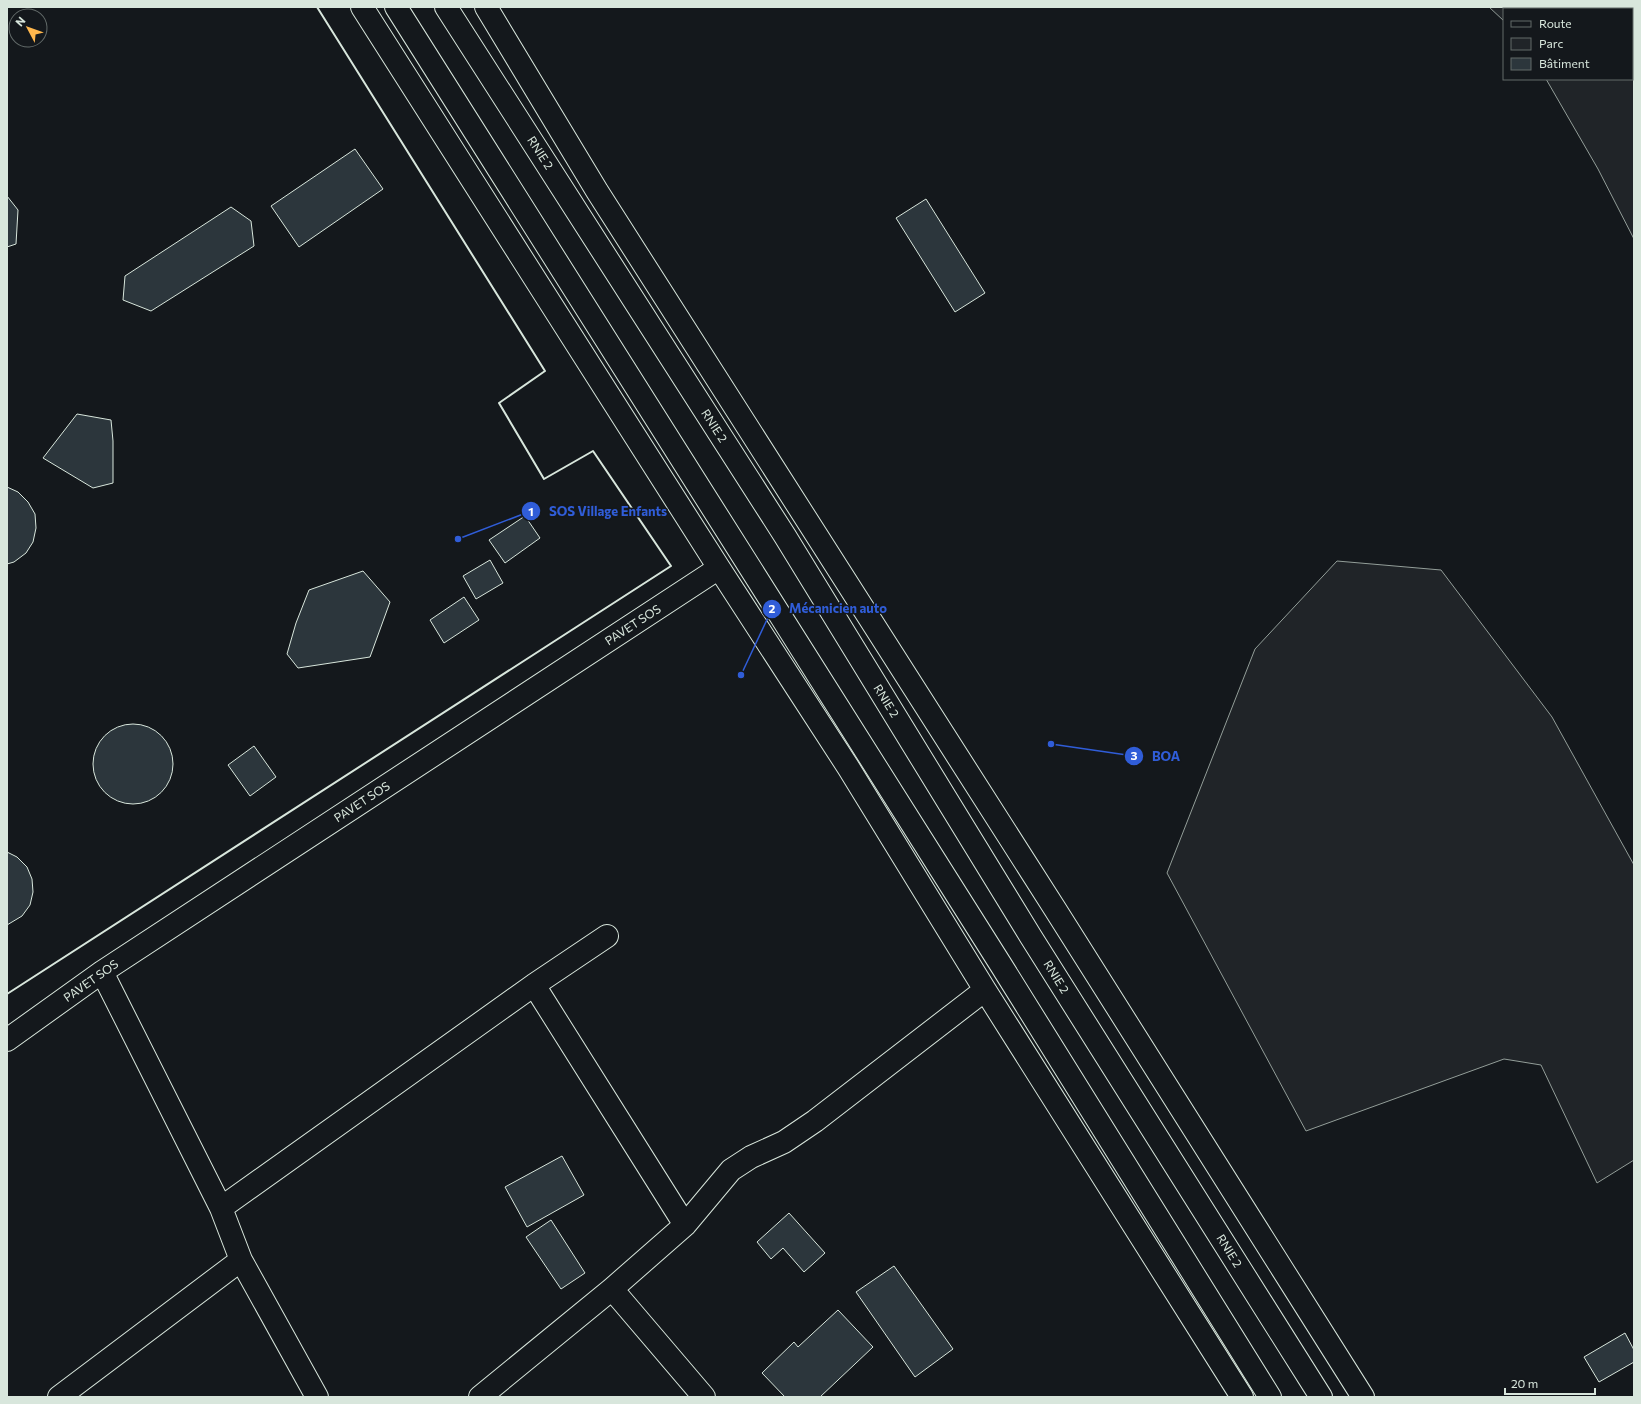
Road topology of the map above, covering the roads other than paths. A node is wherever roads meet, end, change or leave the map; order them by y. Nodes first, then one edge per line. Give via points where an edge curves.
1 (362, 7) edge
2 (396, 7) edge
3 (446, 7) edge
4 (486, 7) edge
5 (719, 568) junction
6 (607, 936) dead end
7 (102, 972) junction
8 (534, 986) junction
9 (985, 990) junction
10 (7, 1040) edge
11 (221, 1208) junction
12 (685, 1225) junction
13 (241, 1260) junction
14 (612, 1289) junction
15 (492, 1393) edge
16 (59, 1397) edge
17 (316, 1397) edge
18 (704, 1397) edge
19 (1242, 1397) edge
20 (1270, 1397) edge
21 (1322, 1397) edge
22 (1363, 1397) edge

1 - 5 main road
2 - 20 main road via 1001,965
3 - 21 main road, RNIE 2 / RNIE 2 via 785,536 1031,937
4 - 22 main road via 597,191
5 - 7 main road, PAVET SOS
5 - 9 main road via 848,767
6 - 8 main road
7 - 10 main road, PAVET SOS
7 - 11 main road
8 - 11 main road
8 - 12 main road
9 - 12 main road via 815,1121 784,1142 751,1157 731,1170
9 - 19 main road
11 - 13 main road
12 - 14 main road
13 - 16 main road
13 - 17 main road
14 - 15 main road
14 - 18 main road

